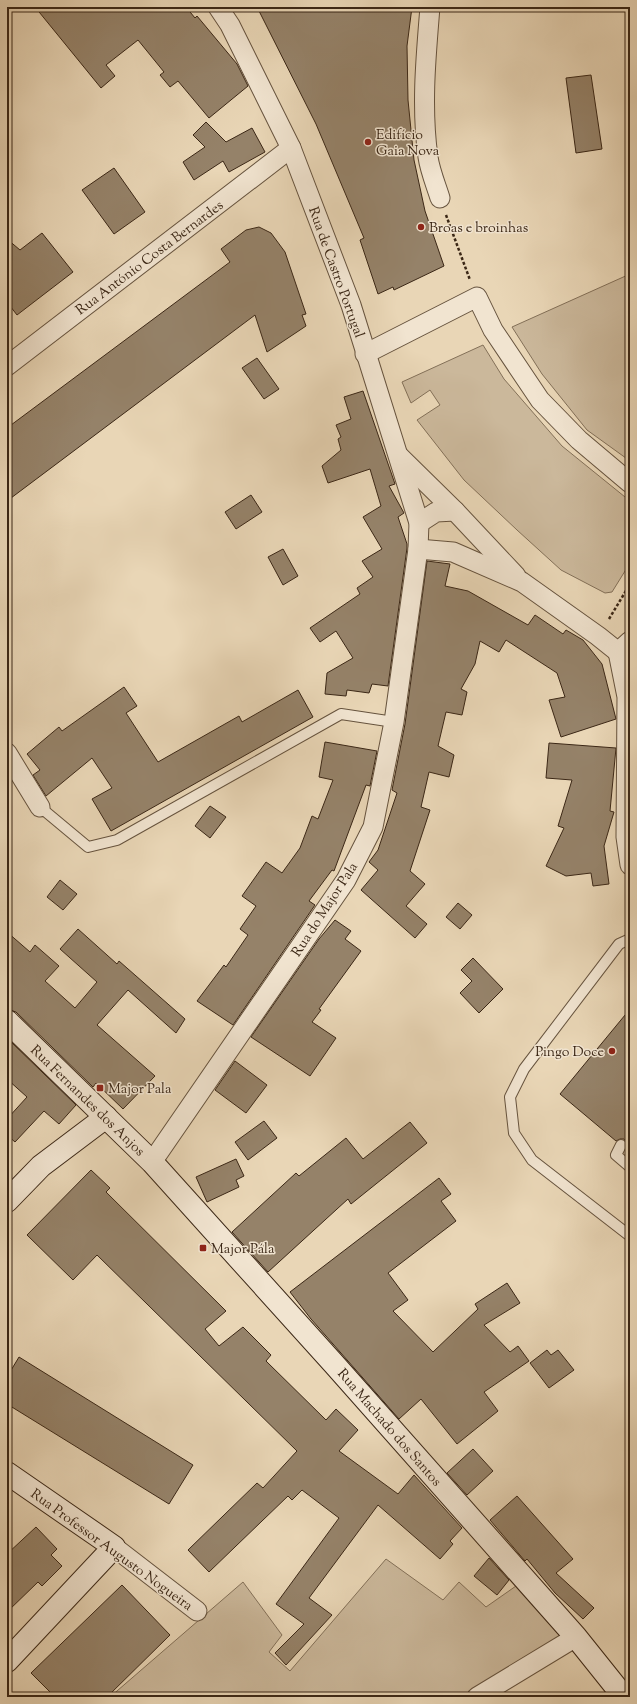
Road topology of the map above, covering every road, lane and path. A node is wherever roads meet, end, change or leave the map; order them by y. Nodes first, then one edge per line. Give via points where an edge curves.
1 (218, 7) edge
2 (430, 7) edge
3 (292, 148) junction
4 (440, 198) joint
5 (476, 297) junction
6 (365, 354) junction
7 (11, 358) edge
8 (398, 455) junction
9 (630, 483) edge
10 (455, 511) junction
11 (419, 524) junction
12 (418, 550) junction
13 (522, 582) junction
14 (630, 584) edge
15 (598, 636) junction
16 (624, 647) edge
17 (394, 722) junction
18 (7, 753) edge
19 (40, 807) joint
20 (630, 865) edge
21 (630, 939) edge
22 (7, 1022) edge
23 (106, 1117) junction
24 (621, 1145) dead end
25 (152, 1162) junction
26 (630, 1167) edge
27 (7, 1201) edge
28 (630, 1236) edge
29 (7, 1473) edge
30 (114, 1547) junction
31 (197, 1611) dead end
32 (576, 1637) junction
33 (7, 1661) edge
34 (477, 1697) edge
35 (624, 1697) edge

1 - 3 street, Rua de Castro Portugal via 230,25
2 - 4 street via 425,58 428,158
3 - 6 street, Rua de Castro Portugal via 351,305
3 - 7 street, Rua António Costa Bernardes
4 - 5 path
5 - 6 street
5 - 9 street via 493,330 540,400 579,440
6 - 8 street, Rua de Castro Portugal
8 - 10 street
8 - 11 street, Rua de Castro Portugal
10 - 11 street via 436,512
10 - 13 street
11 - 12 street, Rua de Castro Portugal
12 - 13 street via 453,552
12 - 17 street, Rua do Major Pala
13 - 15 street
14 - 15 path
15 - 16 street
16 - 20 street via 627,697 626,837
17 - 19 lane via 341,714 117,840 88,847
17 - 25 street, Rua do Major Pala via 373,827 346,880
18 - 19 street
21 - 28 lane via 619,944 528,1063 510,1097 514,1133 532,1160
22 - 23 street, Rua Fernandes dos Anjos
23 - 25 street, Rua Fernandes dos Anjos
23 - 27 street via 41,1166
24 - 26 lane via 616,1155
25 - 32 street, Rua Machado dos Santos
29 - 30 street, Rua Professor Augusto Nogueira
30 - 31 street, Rua Professor Augusto Nogueira
30 - 33 street
32 - 34 street
32 - 35 street, Rua Machado dos Santos

